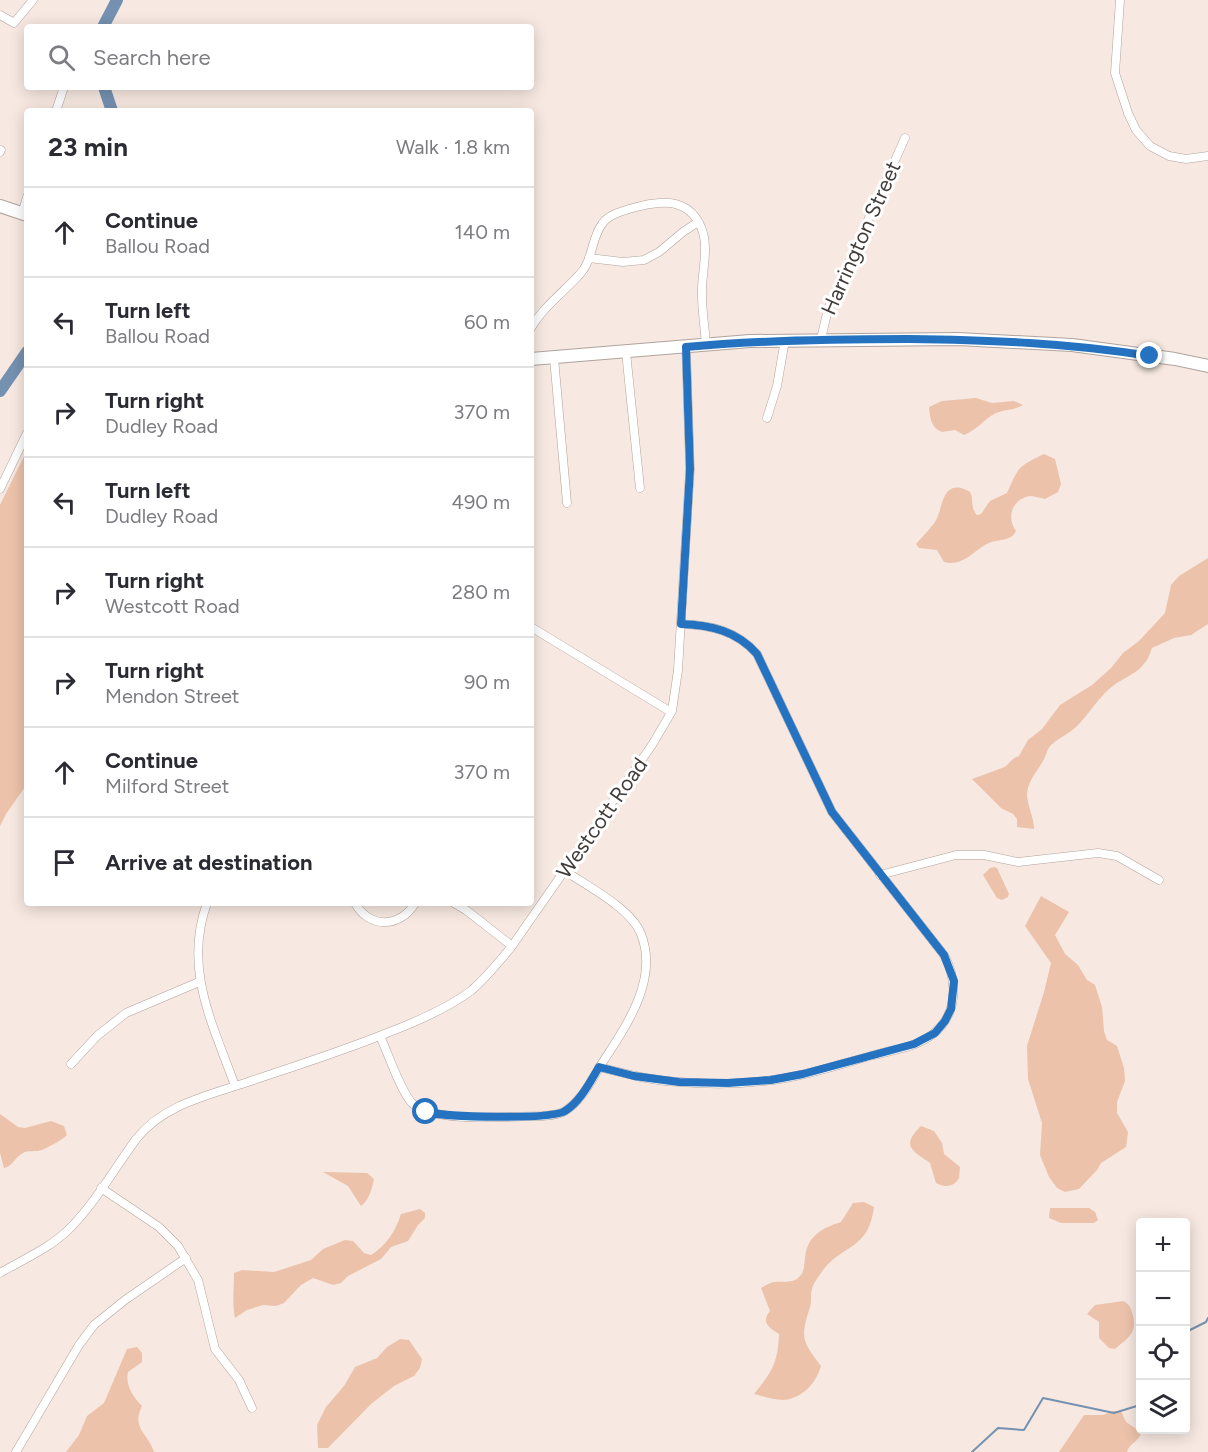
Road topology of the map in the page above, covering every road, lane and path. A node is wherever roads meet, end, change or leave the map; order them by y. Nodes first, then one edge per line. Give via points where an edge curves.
1 (33, 0) edge
2 (1120, 0) edge
3 (0, 15) edge
4 (62, 90) edge
5 (57, 108) edge
6 (905, 138) dead end
7 (1208, 156) edge
8 (0, 206) edge
9 (24, 214) edge
10 (698, 222) junction
11 (589, 258) junction
12 (534, 324) edge
13 (820, 339) junction
14 (782, 340) junction
15 (706, 345) junction
16 (686, 347) junction
17 (626, 352) junction
18 (554, 358) junction
19 (534, 359) edge
20 (1208, 366) edge
21 (768, 418) dead end
22 (24, 439) edge
23 (640, 488) dead end
24 (0, 489) edge
25 (567, 503) dead end
26 (681, 624) junction
27 (534, 629) edge
28 (671, 712) junction
29 (565, 871) junction
30 (880, 875) junction
31 (1159, 880) dead end
32 (206, 906) edge
33 (357, 906) edge
34 (413, 906) edge
35 (459, 906) edge
36 (512, 946) junction
37 (200, 982) junction
38 (380, 1036) junction
39 (71, 1064) dead end
40 (599, 1067) junction
41 (235, 1086) junction
42 (101, 1188) junction
43 (186, 1258) junction
44 (0, 1273) edge
45 (252, 1408) dead end
46 (16, 1452) edge

1 - 3 street via 16,22
2 - 7 street via 1115,73 1136,130 1150,146 1169,156
4 - 5 street
6 - 13 street, Harrington Street via 828,309
8 - 9 main road
10 - 11 street via 644,260
10 - 11 street via 687,210 669,202 652,202 624,211 602,222
10 - 15 street via 705,244 702,295
11 - 12 street via 581,273
13 - 14 main road
13 - 20 main road via 1052,343
14 - 15 main road
14 - 21 street via 777,386
15 - 16 main road
16 - 17 main road
16 - 26 street, Westcott Road via 690,469
17 - 18 main road
17 - 23 street
18 - 19 main road
18 - 25 street
22 - 24 street
26 - 28 street, Westcott Road
26 - 30 street via 726,631 757,654 832,812
27 - 28 street
28 - 29 street, Westcott Road
29 - 36 street, Westcott Road
29 - 40 street via 632,920 645,947 644,977 637,1004
30 - 31 street via 956,855 984,855 1018,862 1098,853 1117,856
30 - 40 street via 944,955 952,974 951,1009 940,1028 928,1038 906,1047 771,1080 679,1082
32 - 37 street via 197,953
33 - 34 street via 365,916 386,923 400,919
35 - 36 street
36 - 38 street, Westcott Road via 492,971 455,1002
37 - 39 street via 126,1013
37 - 41 street
38 - 40 street via 411,1102 426,1112 446,1116 563,1113 584,1092
38 - 41 street, Westcott Road
41 - 42 street, Westcott Road via 190,1101 154,1119
42 - 43 street via 159,1227
42 - 44 street, Westcott Road via 67,1231
43 - 45 street via 198,1280 215,1349 245,1391
43 - 46 street via 94,1325

